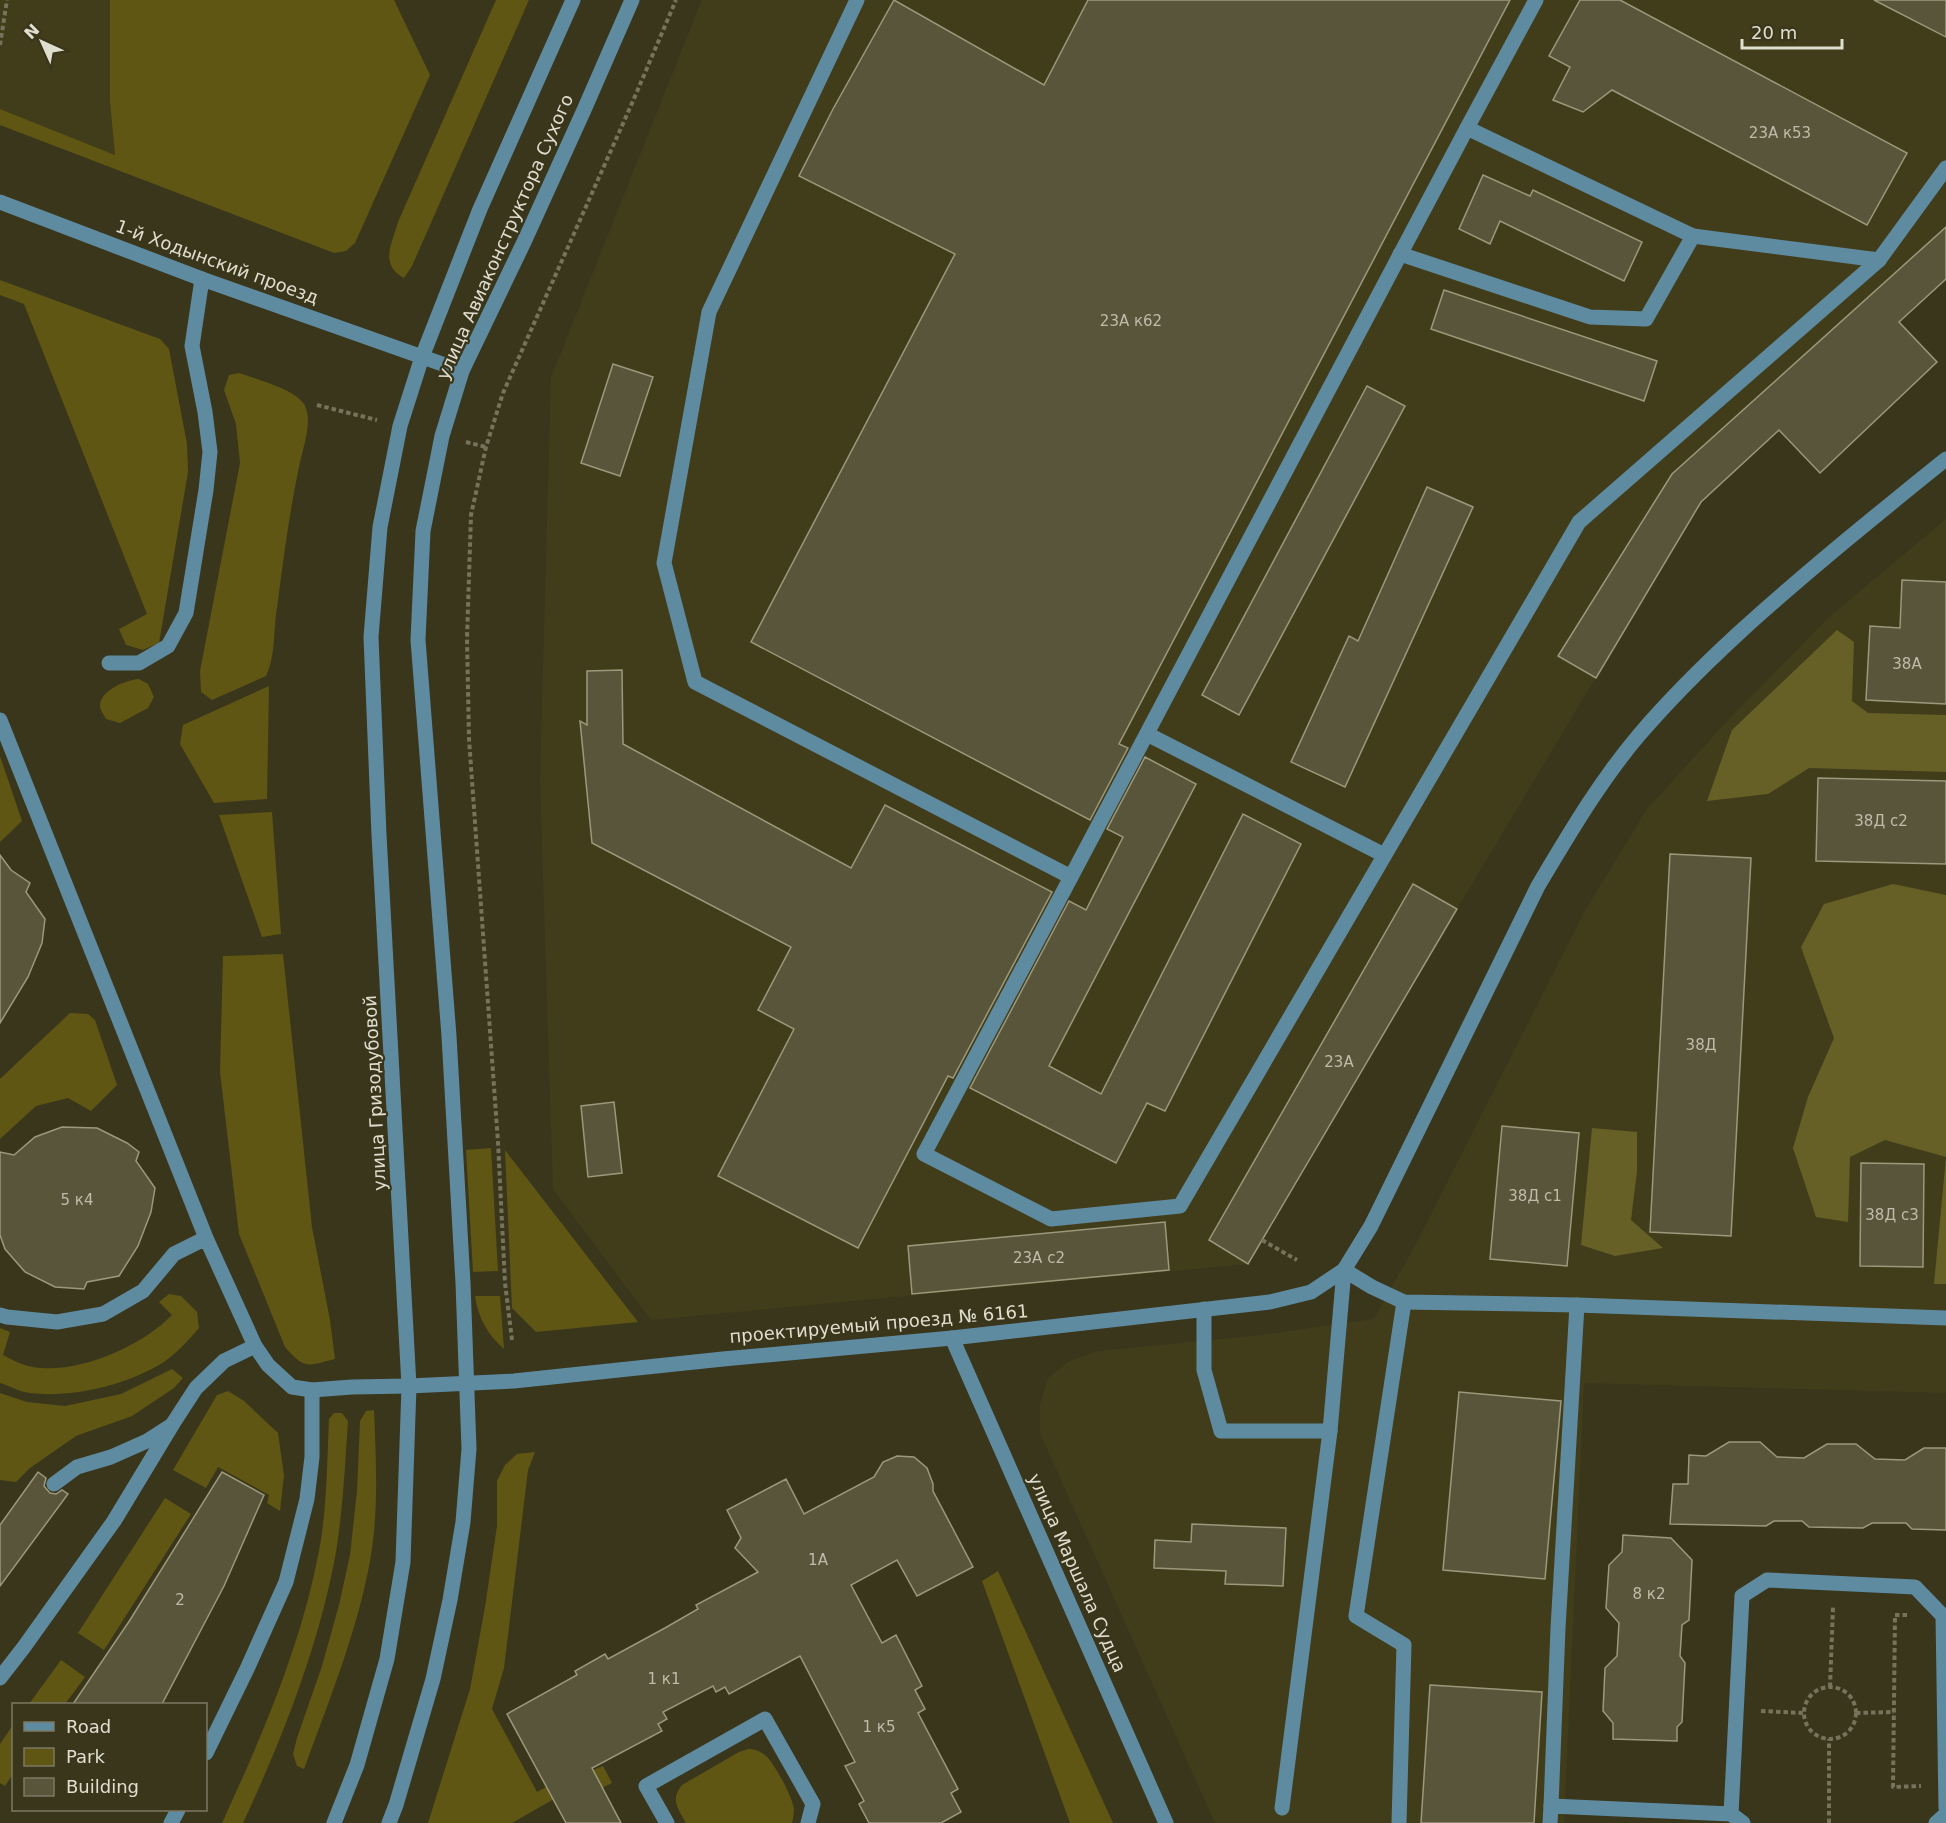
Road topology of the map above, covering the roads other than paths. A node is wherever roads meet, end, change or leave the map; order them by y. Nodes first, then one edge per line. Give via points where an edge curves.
1 (573, 0) edge
2 (632, 0) edge
3 (857, 0) edge
4 (1536, 0) edge
5 (1467, 128) junction
6 (1946, 168) edge
7 (0, 202) edge
8 (1693, 236) junction
9 (1400, 254) junction
10 (1879, 260) junction
11 (202, 279) junction
12 (422, 357) junction
13 (462, 371) junction
14 (1946, 459) edge
15 (109, 663) dead end
16 (0, 720) edge
17 (1147, 734) junction
18 (1384, 855) junction
19 (1071, 877) junction
20 (206, 1238) junction
21 (1344, 1270) junction
22 (1404, 1302) junction
23 (1577, 1305) junction
24 (1204, 1309) junction
25 (0, 1315) edge
26 (1946, 1318) edge
27 (952, 1338) junction
28 (255, 1346) junction
29 (468, 1383) junction
30 (410, 1386) junction
31 (312, 1390) junction
32 (172, 1425) junction
33 (1330, 1431) junction
34 (54, 1484) dead end
35 (0, 1678) edge
36 (207, 1752) edge
37 (1946, 1786) edge
38 (1551, 1806) junction
39 (1282, 1808) dead end
40 (1946, 1808) edge
41 (1946, 1814) edge
42 (1737, 1818) edge
43 (334, 1823) edge
44 (389, 1823) edge
45 (667, 1823) edge
46 (808, 1823) edge
47 (1166, 1823) edge
48 (1399, 1823) edge
49 (1550, 1823) edge
50 (1936, 1823) edge

1 - 12 street, улица Авиаконструктора Сухого via 480,209
2 - 13 street, улица Авиаконструктора Сухого
3 - 19 street via 709,312 664,563 695,682
4 - 5 street
5 - 8 street
5 - 9 street
6 - 10 street
7 - 11 street, 1-й Ходынский проезд
8 - 9 street via 1646,319 1590,316
8 - 10 street
9 - 17 street
10 - 18 street via 1579,522
11 - 12 street, 1-й Ходынский проезд
11 - 15 street via 192,346 210,452 186,613 168,646 139,663
12 - 13 street, 1-й Ходынский проезд
12 - 30 street, улица Гризодубовой via 400,426 380,527 371,637
13 - 29 street, улица Авиаконструктора Сухого via 442,436 423,531 418,640 449,1036
14 - 21 street via 1793,585 1688,682 1605,779 1538,886 1371,1226
16 - 20 street
17 - 18 street
17 - 19 street
18 - 19 street via 1180,1206 1051,1219 924,1154
20 - 25 street via 174,1254 143,1291 103,1314 57,1322
20 - 28 street
21 - 22 street
21 - 24 street, проектируемый проезд № 6161 via 1311,1292 1270,1302
21 - 33 street
22 - 23 street
22 - 48 street via 1356,1616 1404,1645
23 - 26 street
23 - 38 street
24 - 27 street, проектируемый проезд № 6161
24 - 33 street via 1204,1370 1221,1431
27 - 29 street, проектируемый проезд № 6161 via 514,1382
27 - 47 street, улица Маршала Судца
28 - 31 street via 268,1365 292,1387
28 - 32 street via 224,1361 196,1388
29 - 30 street, проектируемый проезд № 6161
29 - 44 street via 469,1449 463,1522 450,1600 433,1679
30 - 31 street, проектируемый проезд № 6161
30 - 43 street, улица Гризодубовой via 403,1562 387,1659 357,1765
31 - 36 street via 312,1457 307,1499 286,1582
32 - 34 street via 111,1457 77,1467
32 - 35 street via 114,1521
33 - 39 street
37 - 40 street
37 - 42 street via 1943,1616 1916,1587 1767,1580 1742,1596 1736,1709
38 - 42 street
38 - 49 street
41 - 50 street
45 - 46 street via 646,1786 765,1719 813,1804

